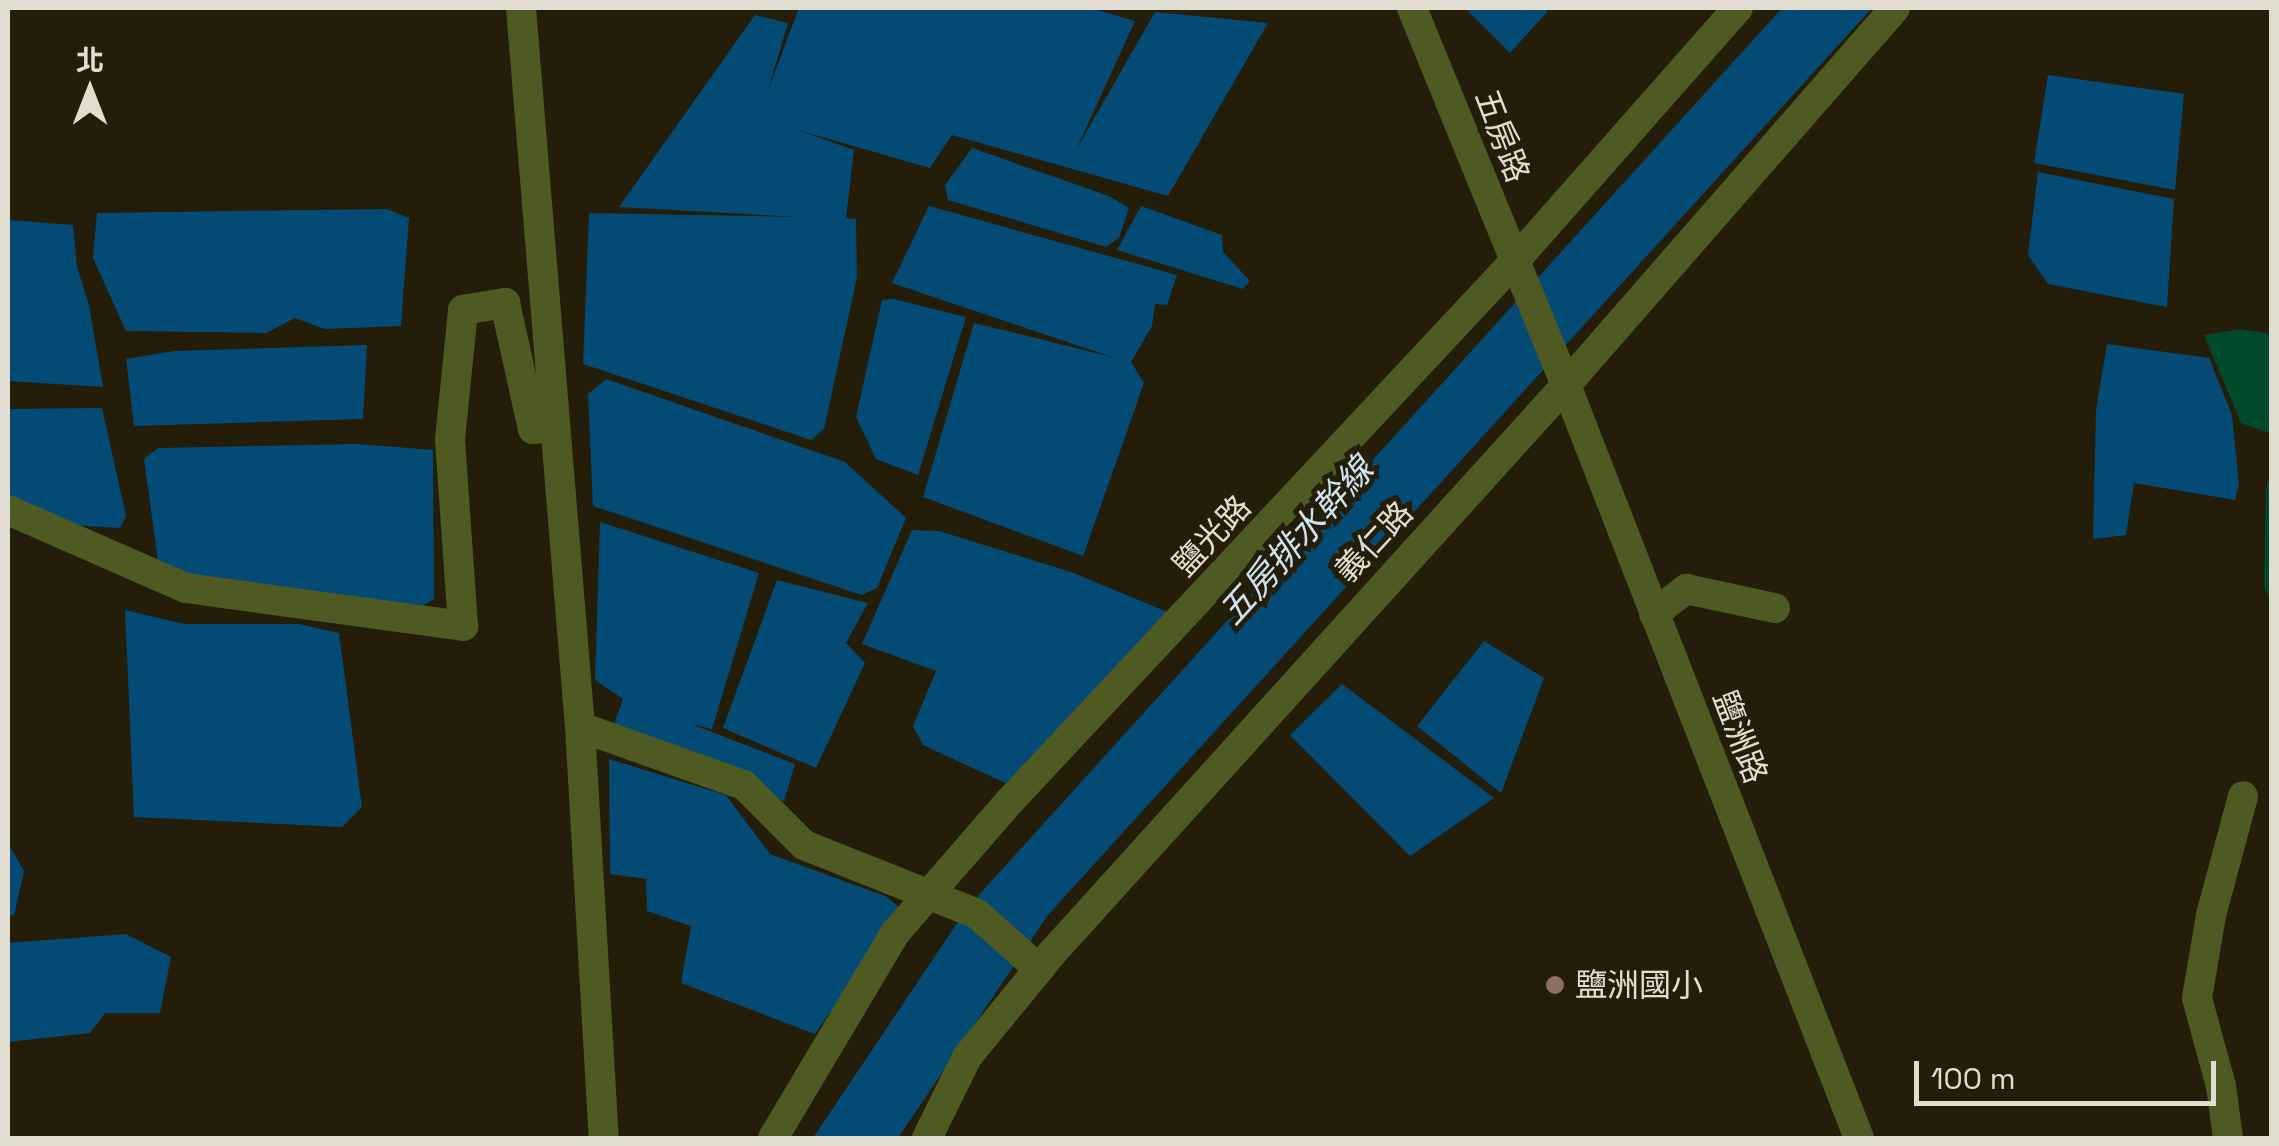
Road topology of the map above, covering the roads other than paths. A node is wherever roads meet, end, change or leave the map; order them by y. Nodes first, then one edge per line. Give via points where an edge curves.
1 (520, 8) edge
2 (1412, 8) edge
3 (1738, 8) edge
4 (1895, 8) edge
5 (1518, 276) junction
6 (1560, 374) junction
7 (552, 428) junction
8 (8, 510) edge
9 (1776, 608) dead end
10 (1654, 614) junction
11 (580, 728) junction
12 (2243, 796) dead end
13 (932, 894) junction
14 (1032, 963) junction
15 (604, 1138) edge
16 (773, 1138) edge
17 (927, 1138) edge
18 (1859, 1138) edge
19 (2228, 1138) edge

1 - 7 street
2 - 5 street, 五房路
3 - 5 street, 鹽光路
4 - 6 street, 義仁路
5 - 6 street, 五房路
5 - 13 street, 鹽光路 via 1010,800
6 - 10 street, 鹽洲路
6 - 14 street, 義仁路
7 - 8 street via 533,430 504,304 463,310 450,440 464,626 186,588
7 - 11 street
9 - 10 street via 1686,589
10 - 18 street, 鹽洲路
11 - 13 street via 744,785 804,845
11 - 15 street
12 - 19 street via 2197,998
13 - 14 street via 977,914
13 - 16 street, 鹽光路 via 896,932
14 - 17 street, 義仁路 via 967,1056

